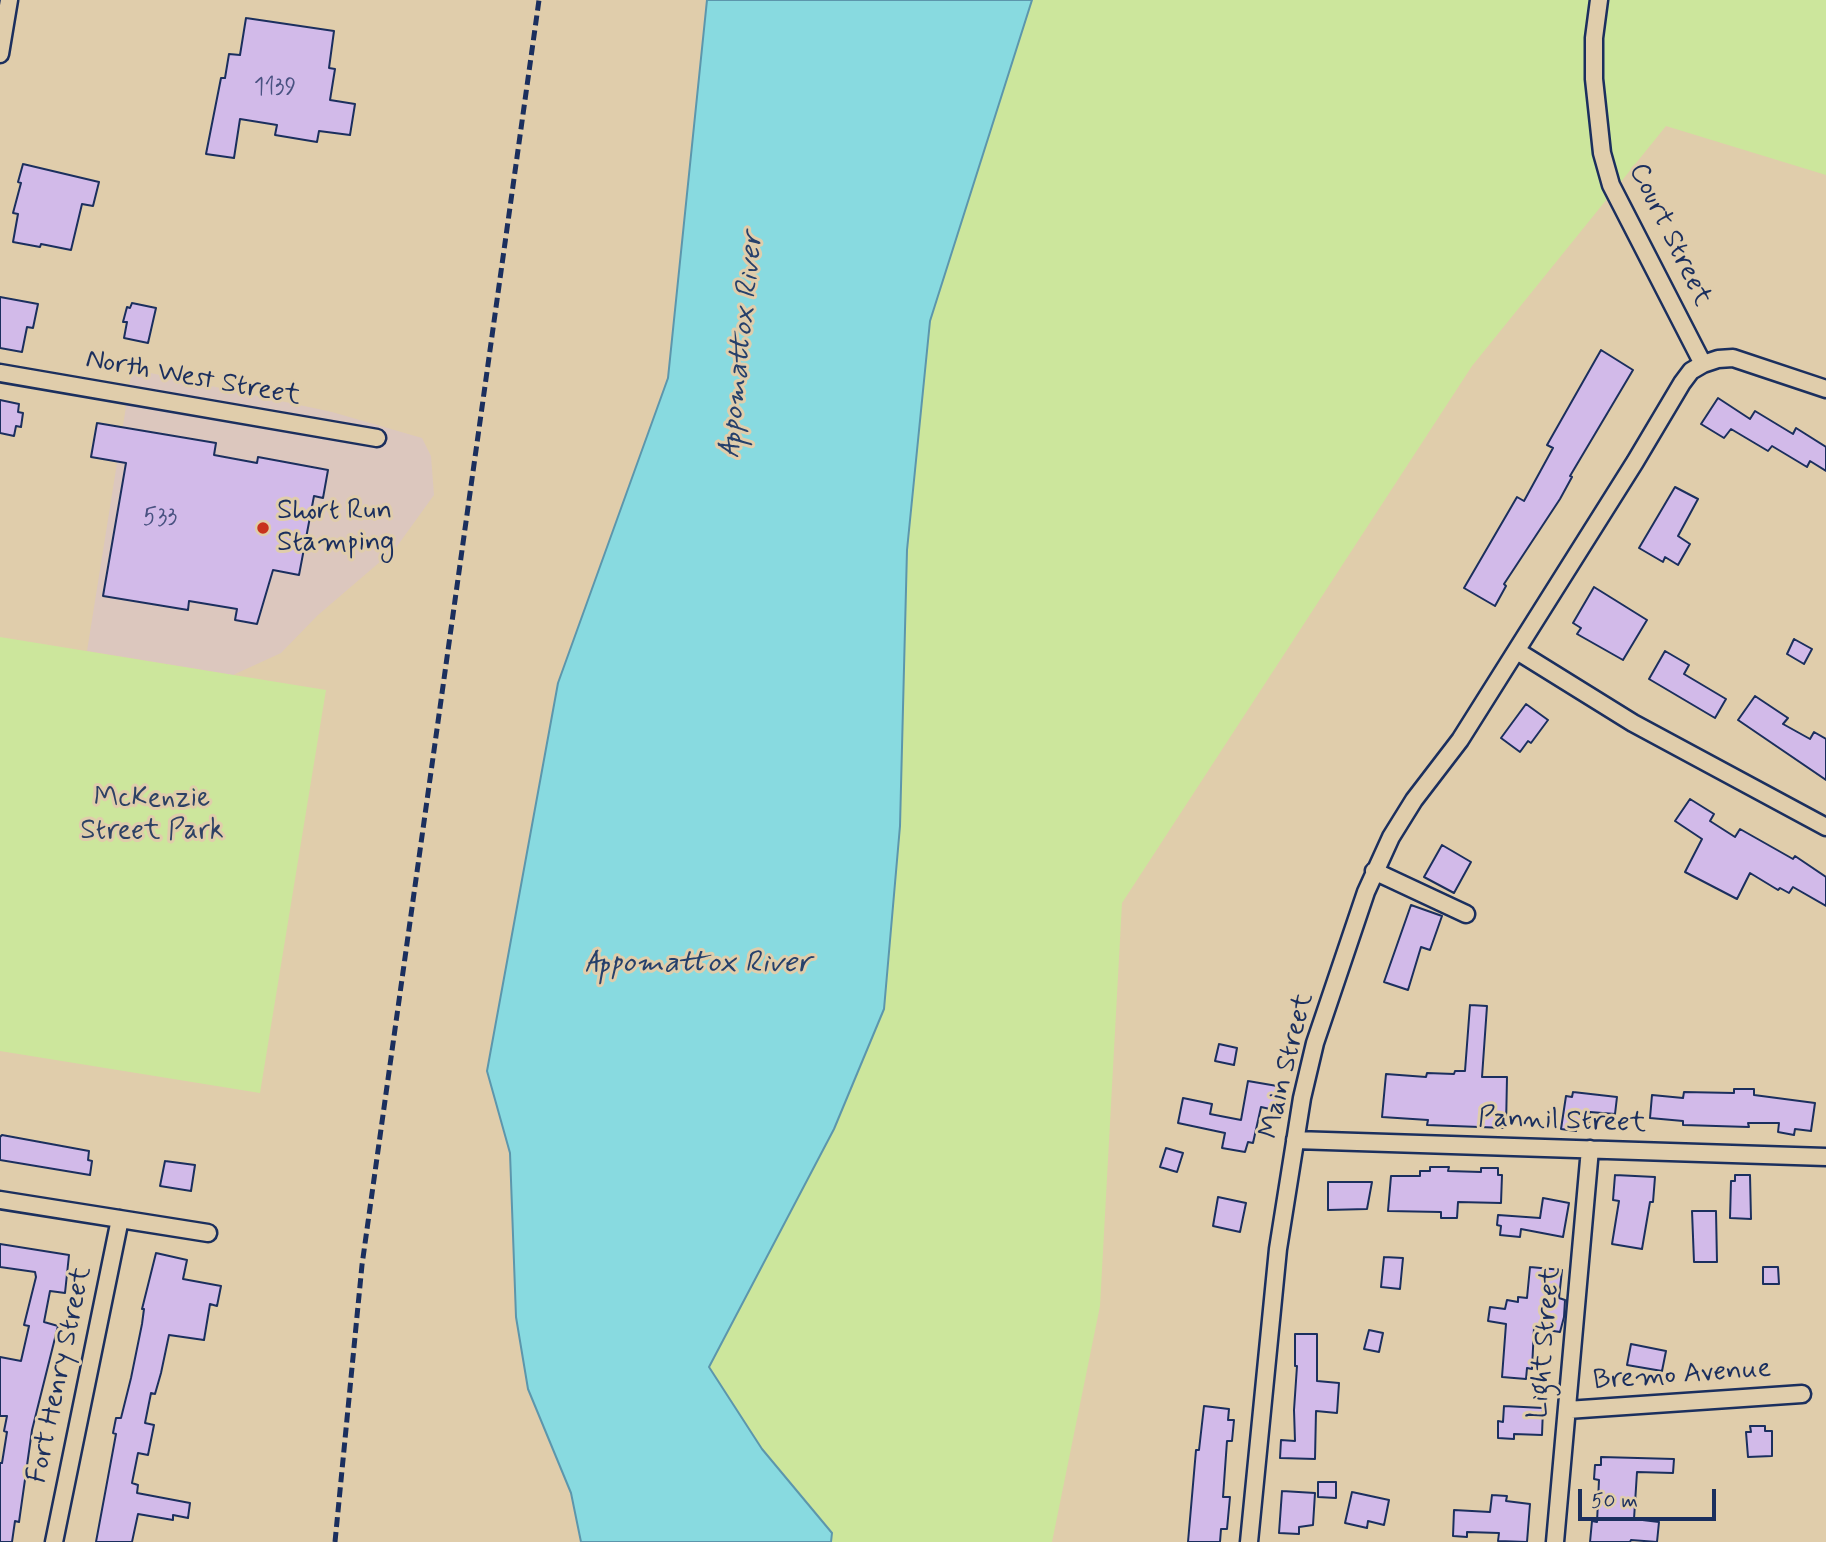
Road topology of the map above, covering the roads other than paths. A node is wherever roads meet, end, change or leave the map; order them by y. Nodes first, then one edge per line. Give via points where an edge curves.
1 (9, 0) edge
2 (1600, 0) edge
3 (0, 54) edge
4 (1703, 363) junction
5 (0, 373) edge
6 (1826, 389) edge
7 (377, 438) dead end
8 (1517, 650) junction
9 (1826, 827) edge
10 (1374, 871) junction
11 (1466, 914) dead end
12 (1295, 1140) junction
13 (1590, 1149) junction
14 (1826, 1157) edge
15 (0, 1200) edge
16 (120, 1219) junction
17 (208, 1233) dead end
18 (1802, 1394) dead end
19 (1567, 1410) junction
20 (54, 1542) edge
21 (1249, 1542) edge
22 (1555, 1542) edge

1 - 3 street
2 - 4 street, Court Street via 1594,79 1602,153 1611,185
4 - 6 street via 1733,358
4 - 8 street, Main Street via 1682,383
5 - 7 street, North West Street
8 - 9 street via 1633,723
8 - 10 street, Main Street via 1460,740 1414,800
10 - 11 street
10 - 12 street, Main Street via 1315,1043
12 - 13 street, Pannil Street
12 - 21 street, Main Street via 1278,1249
13 - 14 street, Pannil Street
13 - 19 street, Light Street
15 - 16 street
16 - 17 street
16 - 20 street, Fort Henry Street
18 - 19 street, Bremo Avenue
19 - 22 street, Light Street

